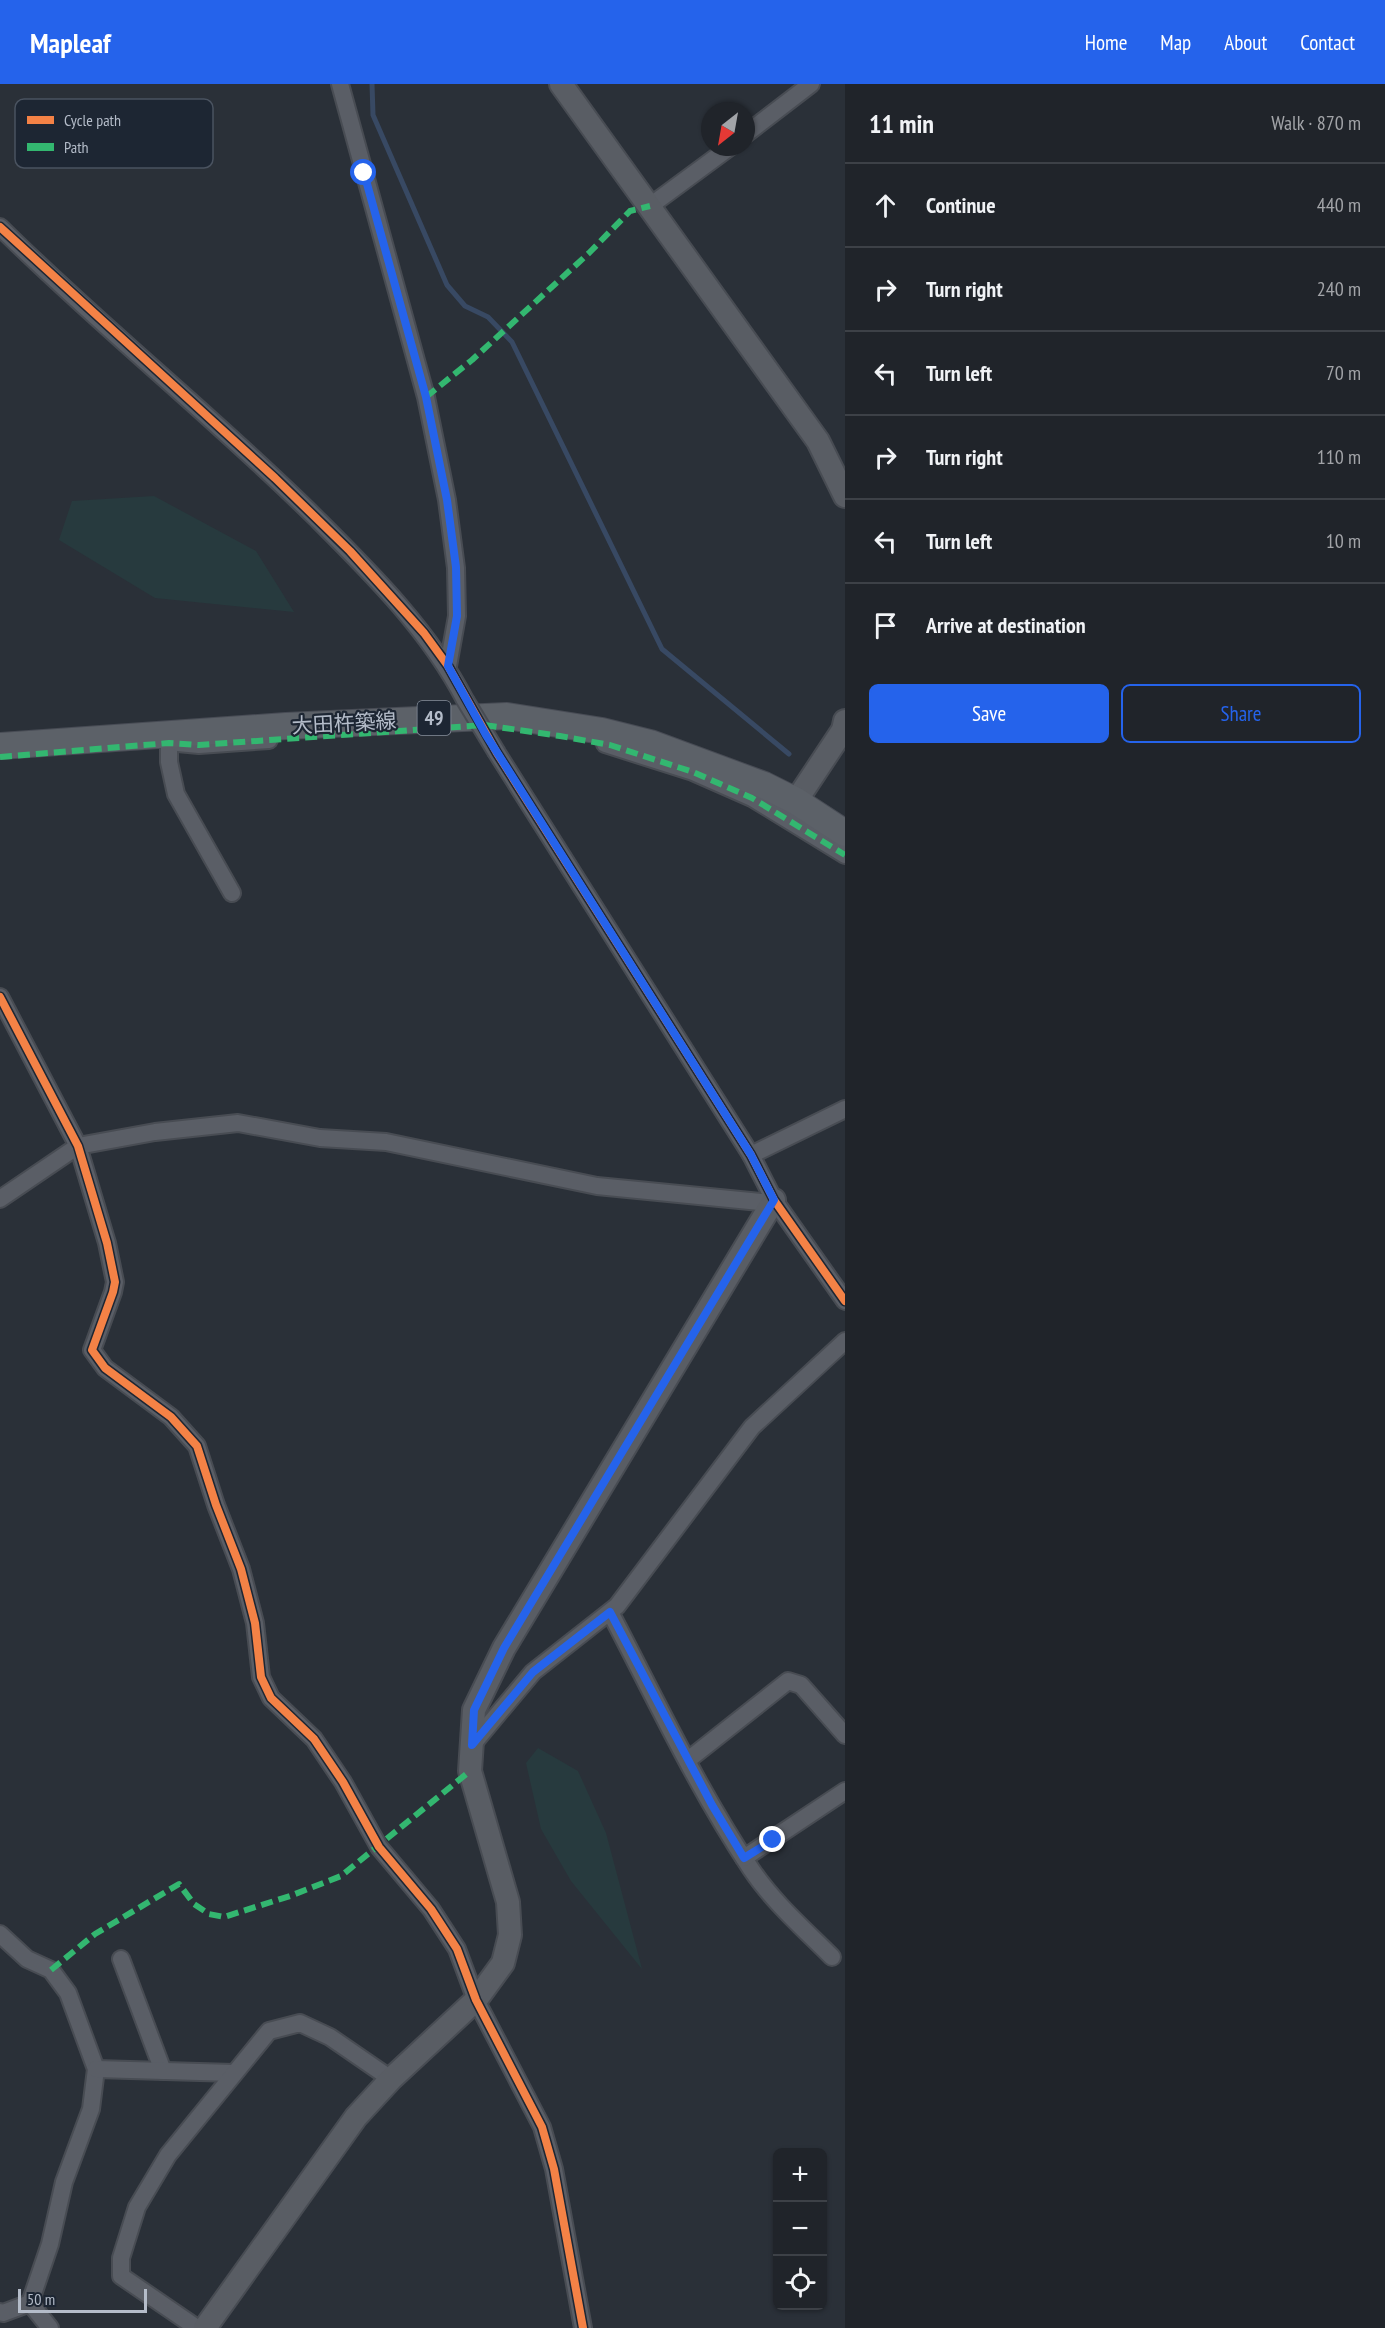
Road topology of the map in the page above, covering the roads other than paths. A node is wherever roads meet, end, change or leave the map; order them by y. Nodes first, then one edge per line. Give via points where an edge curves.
1 (340, 84) edge
2 (561, 84) edge
3 (811, 84) edge
4 (755, 127) edge
5 (718, 156) edge
6 (650, 206) junction
7 (3, 238) edge
8 (845, 496) edge
9 (448, 666) junction
10 (845, 721) edge
11 (169, 739) junction
12 (0, 746) edge
13 (0, 757) edge
14 (796, 801) junction
15 (845, 832) edge
16 (845, 855) edge
17 (232, 893) dead end
18 (0, 997) edge
19 (845, 1109) edge
20 (78, 1146) junction
21 (751, 1155) junction
22 (0, 1199) edge
23 (772, 1201) junction
24 (845, 1300) edge
25 (845, 1341) edge
26 (610, 1612) junction
27 (845, 1735) edge
28 (472, 1745) junction
29 (688, 1760) junction
30 (845, 1791) edge
31 (744, 1858) junction
32 (0, 1934) edge
33 (832, 1957) dead end
34 (121, 1959) dead end
35 (476, 2000) junction
36 (96, 2069) junction
37 (163, 2071) junction
38 (234, 2073) junction
39 (391, 2079) junction
40 (30, 2303) junction
41 (0, 2312) edge
42 (50, 2328) edge
43 (197, 2328) edge
44 (205, 2328) edge
45 (583, 2328) edge

1 - 9 street via 426,397 445,488 456,567 457,616
2 - 6 street
3 - 4 street
5 - 6 street
6 - 8 street via 818,441
7 - 9 street via 275,478 350,551 424,633
9 - 21 street, bridge via 497,753
10 - 14 street
11 - 12 main road, 大田杵築線 / 49 via 47,741
11 - 13 street
11 - 14 main road, 大田杵築線 / 49 via 286,726 507,716 650,743 764,785
11 - 16 street via 199,745 484,725 560,736 610,745 693,772 752,798
11 - 17 street via 176,794
14 - 15 main road, 大田杵築線 / 49
18 - 20 street
19 - 21 street
20 - 22 street
20 - 23 street via 238,1123 320,1138 386,1142 597,1186
20 - 35 street via 114,1282 114,1292 92,1350 105,1368 171,1417 197,1446 241,1569 255,1623 261,1677 271,1698 314,1739 380,1847 431,1909 457,1949
21 - 23 street
23 - 24 street
23 - 28 street via 504,1648 474,1710
25 - 26 street via 752,1427 651,1564
26 - 28 street via 533,1672
26 - 29 street
27 - 29 street via 801,1685 788,1681
28 - 35 street via 470,1771 508,1902 510,1935 503,1963
29 - 31 street
30 - 31 street
31 - 33 street via 780,1904
32 - 36 street via 27,1959 51,1970 68,1993
34 - 37 street
35 - 39 street
35 - 45 street via 542,2127 554,2169
36 - 37 street
36 - 40 street via 91,2109 64,2182 50,2244
37 - 38 street
38 - 39 street via 268,2031 300,2023 330,2037
38 - 43 street via 168,2155 137,2207 121,2258 121,2276
39 - 44 street via 356,2117
40 - 41 street
40 - 42 street

